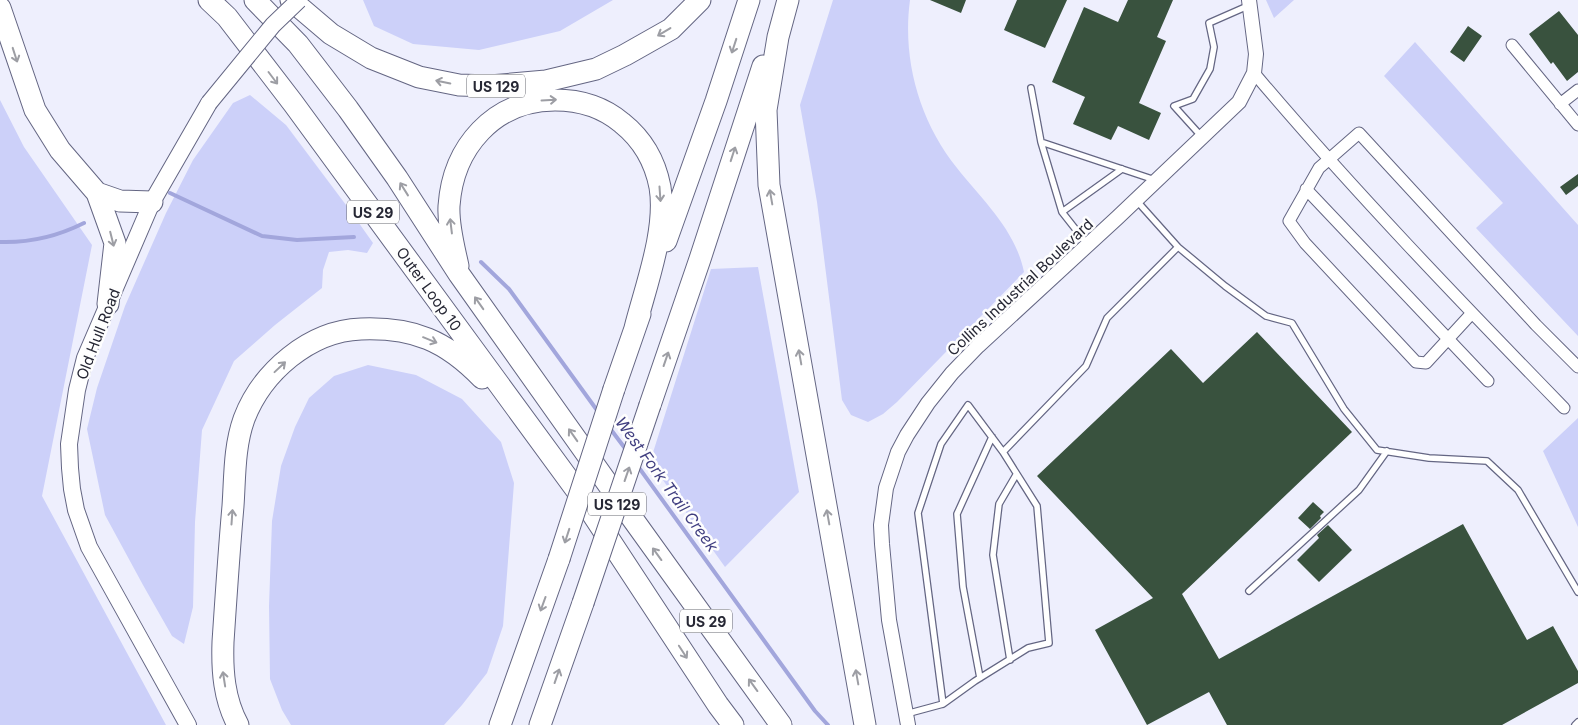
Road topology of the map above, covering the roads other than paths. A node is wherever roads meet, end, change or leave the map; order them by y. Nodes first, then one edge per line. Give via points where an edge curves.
1 (209, 0) edge
2 (255, 0) edge
3 (291, 0) edge
4 (299, 0) edge
5 (700, 0) edge
6 (749, 0) edge
7 (787, 0) edge
8 (1249, 2) edge
9 (0, 8) edge
10 (1512, 45) dead end
11 (1254, 73) junction
12 (1031, 88) dead end
13 (1578, 90) edge
14 (1560, 104) junction
15 (1578, 125) edge
16 (1202, 137) junction
17 (1041, 142) junction
18 (1328, 159) junction
19 (1122, 169) junction
20 (1157, 180) junction
21 (1306, 189) junction
22 (97, 193) junction
23 (1136, 200) junction
24 (152, 202) junction
25 (1062, 212) junction
26 (1088, 245) junction
27 (1178, 247) junction
28 (459, 274) junction
29 (108, 304) junction
30 (1472, 313) junction
31 (635, 328) junction
32 (1449, 340) junction
33 (1578, 367) edge
34 (1488, 381) dead end
35 (1564, 408) dead end
36 (531, 429) junction
37 (992, 437) junction
38 (1387, 451) junction
39 (1003, 452) junction
40 (1016, 475) junction
41 (1249, 591) dead end
42 (1578, 592) edge
43 (526, 650) junction
44 (1010, 660) junction
45 (980, 678) junction
46 (718, 704) junction
47 (942, 704) junction
48 (907, 720) edge
49 (1578, 722) edge
50 (541, 724) edge
51 (188, 725) edge
52 (238, 725) edge
53 (489, 725) edge
54 (500, 725) edge
55 (726, 725) edge
56 (733, 725) edge
57 (781, 725) edge
58 (866, 725) edge
59 (1575, 725) edge

1 -> 36 highway, Outer Loop 10 / US 29 via 227,17 292,103
28 -> 2 highway, US 29 via 348,109 298,44
5 -> 3 highway, US 129 via 670,29 596,69 546,81 490,86 458,85 419,77 371,58 331,34
4 - 24 main road, Old Hull Road, bridge via 273,25 209,103
6 -> 31 highway
50 -> 7 highway, US 129, bridge
58 -> 7 highway via 769,186 766,110
8 - 11 street, Collins Industrial Boulevard via 1256,54
8 - 16 lane via 1209,23 1214,47 1210,69 1193,99 1174,106
9 -> 22 highway via 34,110 60,150
10 - 14 street
11 - 16 street, Collins Industrial Boulevard via 1239,102
11 - 18 street
12 - 17 lane
13 - 14 street
14 - 15 street
16 - 20 street, Collins Industrial Boulevard
17 - 19 lane
17 - 25 lane
18 - 21 street
18 - 30 street
18 - 33 street via 1359,133
19 - 20 lane
19 - 25 lane
20 - 23 street, Collins Industrial Boulevard
21 - 32 street
21 - 32 street via 1289,220 1305,243 1416,362 1426,364
22 - 24 highway via 120,201
22 -> 29 highway via 115,243
23 - 26 street, Collins Industrial Boulevard
23 - 27 lane
24 - 29 main road, Old Hull Road
25 - 26 lane
26 - 48 street, Collins Industrial Boulevard via 952,374 907,435 891,469 883,506 882,544 889,620
27 - 38 lane via 1266,316 1292,323 1344,409 1376,450
27 - 39 lane via 1107,318 1086,366
28 -> 31 highway via 449,208 453,181 468,147 486,125 527,103 544,100 584,103 609,113 632,130 644,145 660,186 660,232
57 -> 28 highway, US 29
29 - 51 main road, Old Hull Road via 85,358 76,390 69,444 72,489 89,547
30 - 32 street
30 - 35 street
31 -> 43 highway, bridge
32 - 34 street
36 -> 46 highway, Outer Loop 10 / US 29 via 580,495
52 -> 36 highway via 222,670 237,455 244,419 264,383 277,368 309,345 341,331 377,328 415,334 455,353
37 - 39 lane
37 - 45 lane via 957,514 963,587
37 - 47 lane via 968,405 941,444 918,513
38 - 41 lane via 1359,490
38 - 42 lane via 1486,462 1518,490
39 - 40 lane
40 - 44 lane via 999,504 993,555
40 - 44 lane via 1037,506 1048,644 1028,648
43 - 53 highway
43 - 54 highway
44 - 45 lane
45 - 47 lane
46 - 55 highway
46 - 56 highway, US 29
47 - 48 lane
49 - 59 lane

